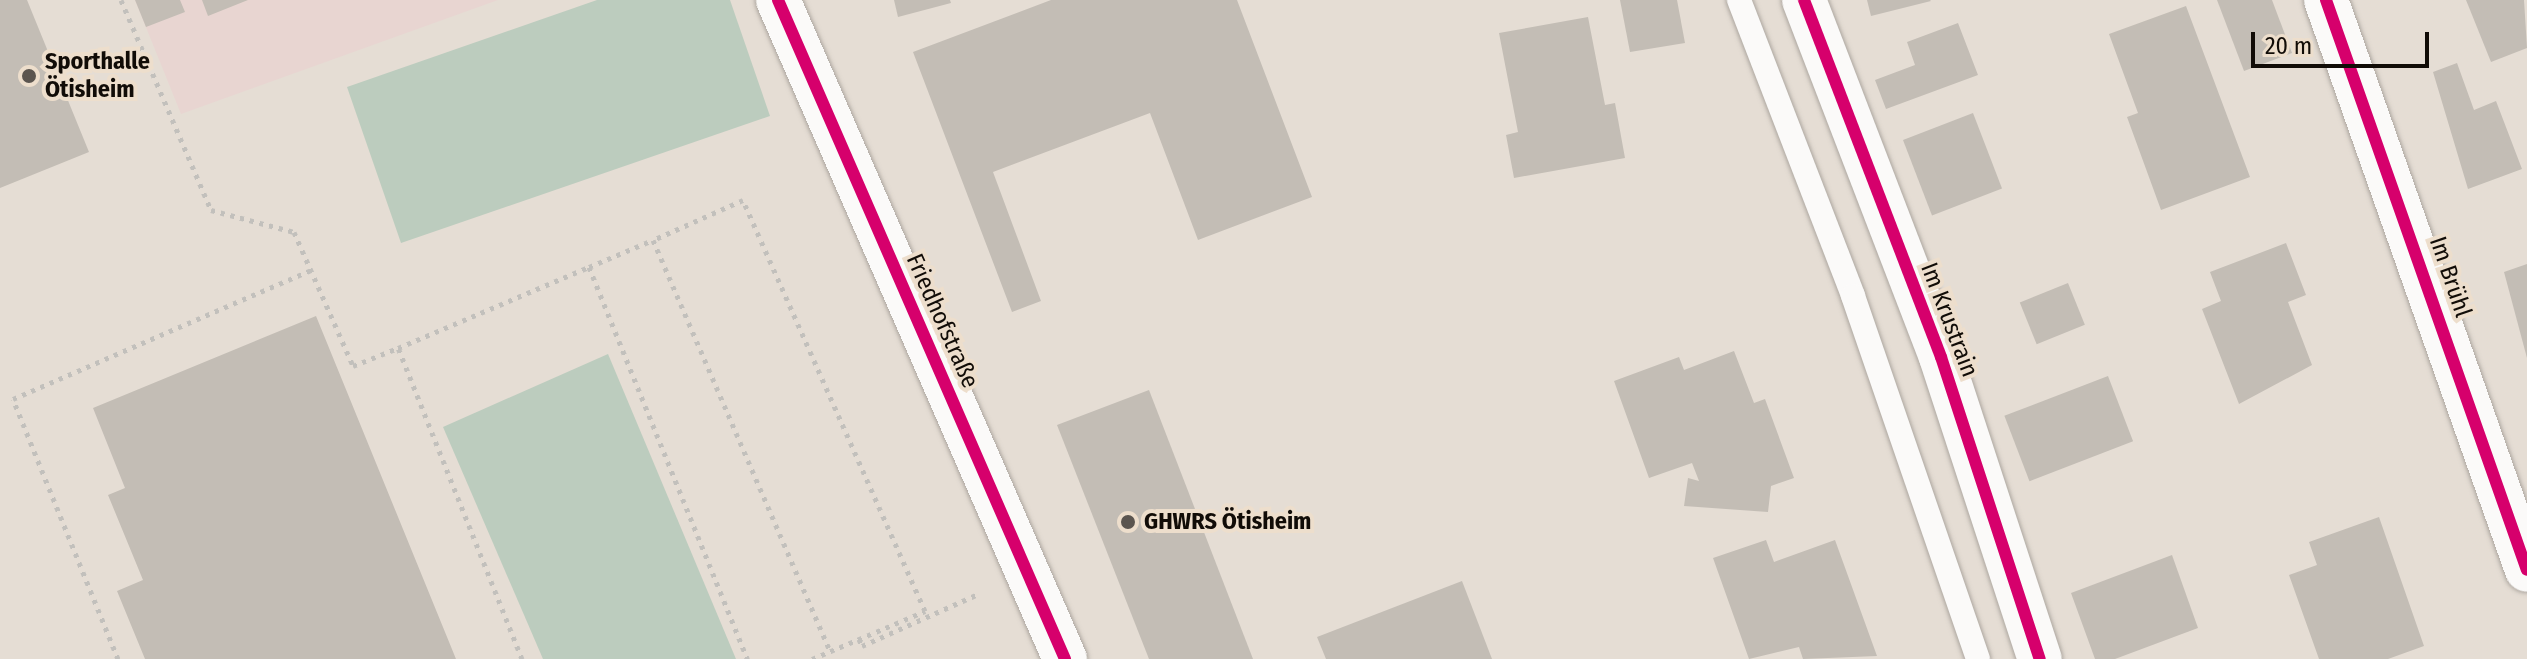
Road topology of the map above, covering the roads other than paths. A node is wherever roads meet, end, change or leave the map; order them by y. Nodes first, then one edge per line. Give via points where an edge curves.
1 (778, 0) edge
2 (1739, 0) edge
3 (1804, 0) edge
4 (2326, 0) edge
5 (2527, 570) edge
6 (1065, 659) edge
7 (1978, 659) edge
8 (2040, 659) edge

1 - 6 street, Friedhofstraße
2 - 7 lane via 1853,296
3 - 8 street, Im Krustrain via 1941,357
4 - 5 street, Im Brühl

